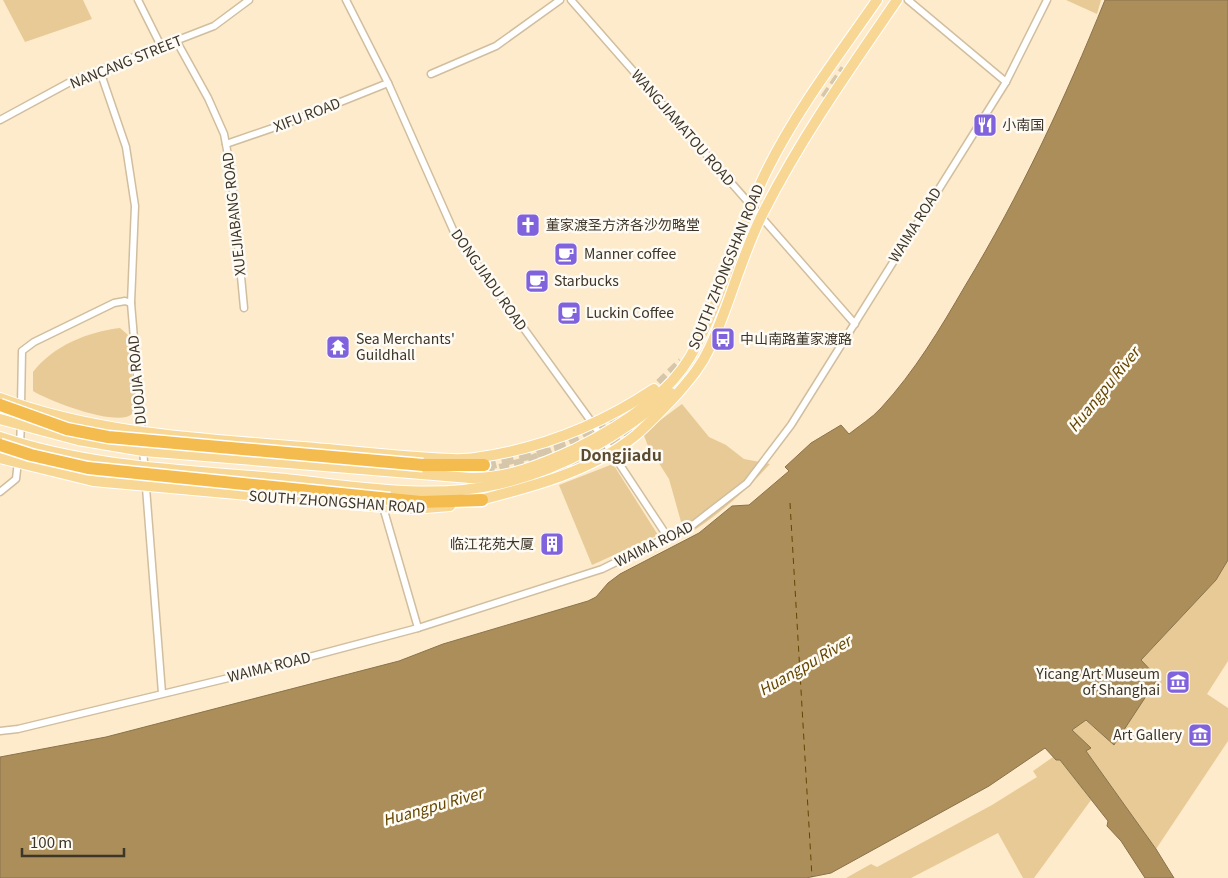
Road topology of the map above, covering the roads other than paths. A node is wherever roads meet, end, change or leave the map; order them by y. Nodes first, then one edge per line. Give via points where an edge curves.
1 (138, 0) edge
2 (249, 0) edge
3 (346, 0) edge
4 (560, 0) edge
5 (571, 0) edge
6 (877, 0) edge
7 (898, 0) edge
8 (908, 0) edge
9 (1048, 0) edge
10 (177, 42) junction
11 (162, 48) junction
12 (100, 71) junction
13 (431, 74) dead end
14 (1006, 82) junction
15 (388, 83) junction
16 (0, 120) edge
17 (226, 144) junction
18 (750, 205) junction
19 (761, 217) junction
20 (131, 303) junction
21 (244, 308) dead end
22 (855, 324) junction
23 (710, 346) junction
24 (689, 359) junction
25 (0, 398) edge
26 (0, 405) edge
27 (21, 406) junction
28 (0, 419) edge
29 (593, 424) junction
30 (22, 426) junction
31 (142, 432) junction
32 (0, 437) edge
33 (602, 439) junction
34 (20, 444) junction
35 (0, 445) edge
36 (143, 451) junction
37 (611, 452) junction
38 (0, 458) edge
39 (17, 463) junction
40 (481, 465) junction
41 (144, 466) junction
42 (446, 476) junction
43 (146, 487) junction
44 (378, 488) junction
45 (0, 492) edge
46 (476, 497) junction
47 (387, 503) junction
48 (669, 538) junction
49 (418, 628) junction
50 (162, 693) junction
51 (0, 730) edge

1 - 11 street
2 - 10 street, NANCANG STREET via 214,26
3 - 15 street, DONGJIADU ROAD
4 - 13 street via 496,46
5 - 18 street, WANGJIAMATOU ROAD
6 - 18 main road, SOUTH ZHONGSHAN ROAD via 801,108
7 - 19 main road, SOUTH ZHONGSHAN ROAD via 816,118
8 - 14 street
9 - 14 street, WAIMA ROAD
10 - 11 street, NANCANG STREET
10 - 17 street, XUEJIABANG ROAD via 208,98
11 - 12 street, NANCANG STREET
12 - 16 street, NANCANG STREET via 72,81
12 - 20 street, DUOJIA ROAD via 126,147 134,206
14 - 22 street, WAIMA ROAD
15 - 17 street, XIFU ROAD
15 - 29 street, DONGJIADU ROAD via 454,232
17 - 21 street, XUEJIABANG ROAD
18 - 19 street, WANGJIAMATOU ROAD
18 - 24 main road, SOUTH ZHONGSHAN ROAD via 721,289
19 - 22 street, WANGJIAMATOU ROAD
19 - 23 main road, SOUTH ZHONGSHAN ROAD
20 - 27 street via 114,303 22,351
20 - 31 street, DUOJIA ROAD
22 - 48 street, WAIMA ROAD via 791,425 747,483 694,524
23 - 33 main road, SOUTH ZHONGSHAN ROAD via 675,390 629,427
23 - 37 main road, SOUTH ZHONGSHAN ROAD via 696,374 664,410 634,437
24 - 29 main road, SOUTH ZHONGSHAN ROAD via 654,389
24 - 33 main road, SOUTH ZHONGSHAN ROAD via 655,396
25 - 27 main road, SOUTH ZHONGSHAN ROAD
26 - 40 highway, bridge via 68,428 108,437 423,465
27 - 30 street
27 - 31 main road, SOUTH ZHONGSHAN ROAD via 102,427
28 - 30 main road, SOUTH ZHONGSHAN ROAD
29 - 33 street, DONGJIADU ROAD
29 - 40 main road, SOUTH ZHONGSHAN ROAD
30 - 34 street
30 - 36 main road, SOUTH ZHONGSHAN ROAD
31 - 36 street, DUOJIA ROAD
31 - 40 main road, SOUTH ZHONGSHAN ROAD
32 - 34 main road, SOUTH ZHONGSHAN ROAD
33 - 37 street, DONGJIADU ROAD
33 - 42 main road, SOUTH ZHONGSHAN ROAD via 505,474 480,478
33 - 44 main road, SOUTH ZHONGSHAN ROAD via 550,467 498,484 440,491
34 - 39 street
34 - 41 main road, SOUTH ZHONGSHAN ROAD via 78,458
35 - 47 highway, bridge via 88,468
36 - 41 street, DUOJIA ROAD
36 - 42 main road, SOUTH ZHONGSHAN ROAD
37 - 46 main road, SOUTH ZHONGSHAN ROAD via 578,469 527,488
37 - 48 street, DONGJIADU ROAD
38 - 39 main road, SOUTH ZHONGSHAN ROAD
39 - 43 main road, SOUTH ZHONGSHAN ROAD via 93,481
39 - 45 street via 16,479
40 - 42 main road, SOUTH ZHONGSHAN ROAD
41 - 43 street, DUOJIA ROAD
41 - 44 main road, SOUTH ZHONGSHAN ROAD
43 - 47 main road, SOUTH ZHONGSHAN ROAD
43 - 50 street, DUOJIA ROAD
44 - 46 main road, SOUTH ZHONGSHAN ROAD via 422,495
46 - 47 highway
47 - 49 street
48 - 49 street, WAIMA ROAD via 602,569
49 - 50 street, WAIMA ROAD
50 - 51 street, WAIMA ROAD

